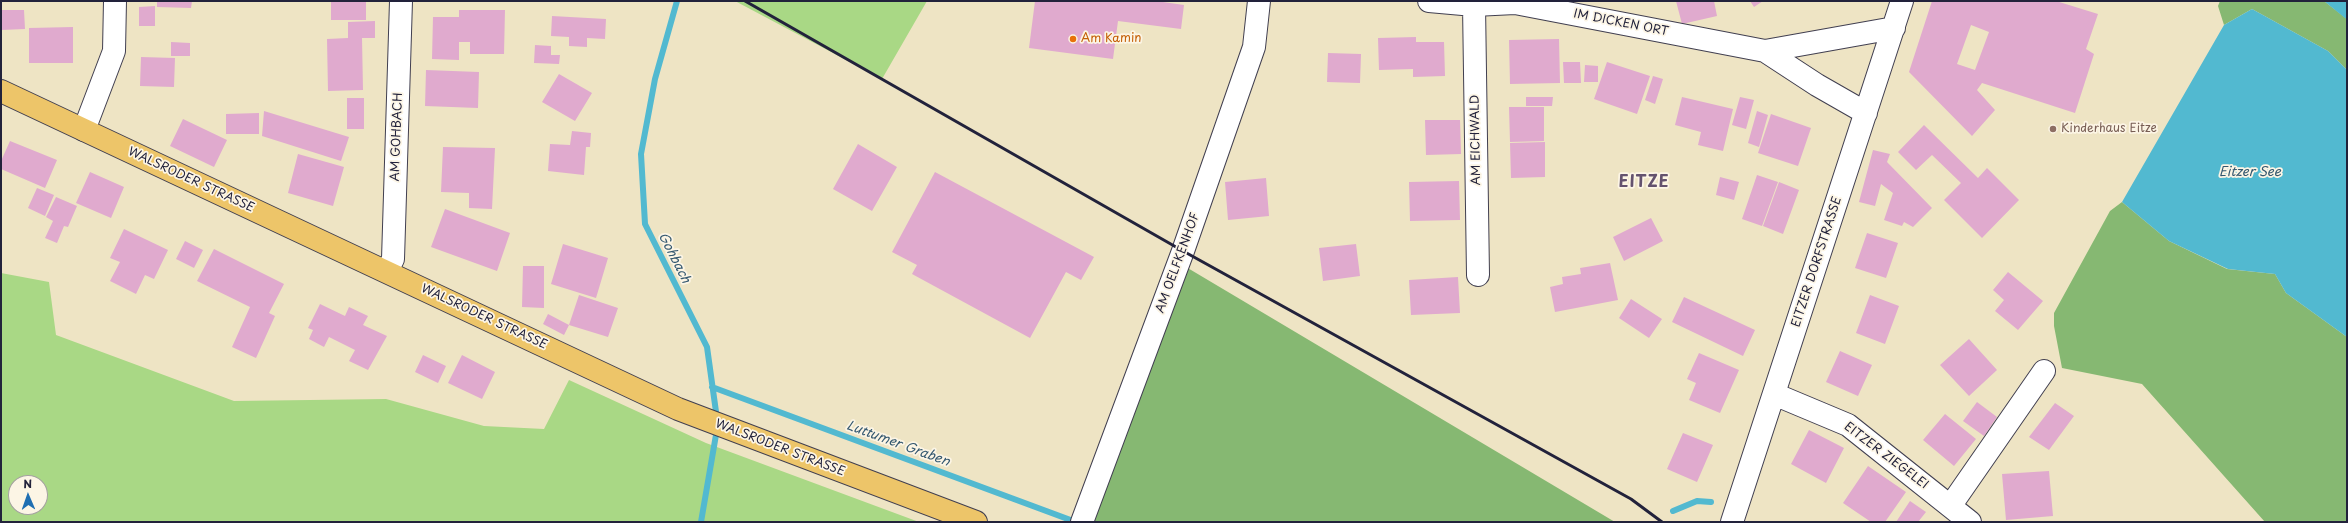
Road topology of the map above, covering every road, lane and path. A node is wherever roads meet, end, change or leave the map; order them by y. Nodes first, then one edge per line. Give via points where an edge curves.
1 (115, 1) edge
2 (401, 1) edge
3 (1259, 1) edge
4 (1429, 1) edge
5 (1902, 1) edge
6 (1474, 5) junction
7 (1894, 28) junction
8 (1765, 52) junction
9 (1, 91) edge
10 (1866, 112) junction
11 (84, 130) junction
12 (387, 272) junction
13 (1478, 276) dead end
14 (2044, 371) dead end
15 (1774, 394) junction
16 (1951, 505) junction
17 (1084, 515) edge
18 (976, 522) edge
19 (1732, 522) edge
20 (1970, 522) edge

1 - 11 street via 114,51
2 - 12 street, AM GOHBACH via 393,259
3 - 17 street, AM OELFKENHOF via 1254,47 1183,251
4 - 6 street, IM DICKEN ORT
5 - 7 street, EITZER DORFSTRASSE
6 - 8 street, IM DICKEN ORT via 1515,3
6 - 13 street, AM EICHWALD
7 - 8 street, IM DICKEN ORT
7 - 10 street, EITZER DORFSTRASSE
8 - 10 street, IM DICKEN ORT
9 - 11 main road, WALSRODER STRASSE
10 - 15 street, EITZER DORFSTRASSE
11 - 12 main road, WALSRODER STRASSE
12 - 18 main road, WALSRODER STRASSE via 678,409
14 - 16 street
15 - 16 street, EITZER ZIEGELEI via 1848,424
15 - 19 street, EITZER DORFSTRASSE
16 - 20 street, EITZER ZIEGELEI

